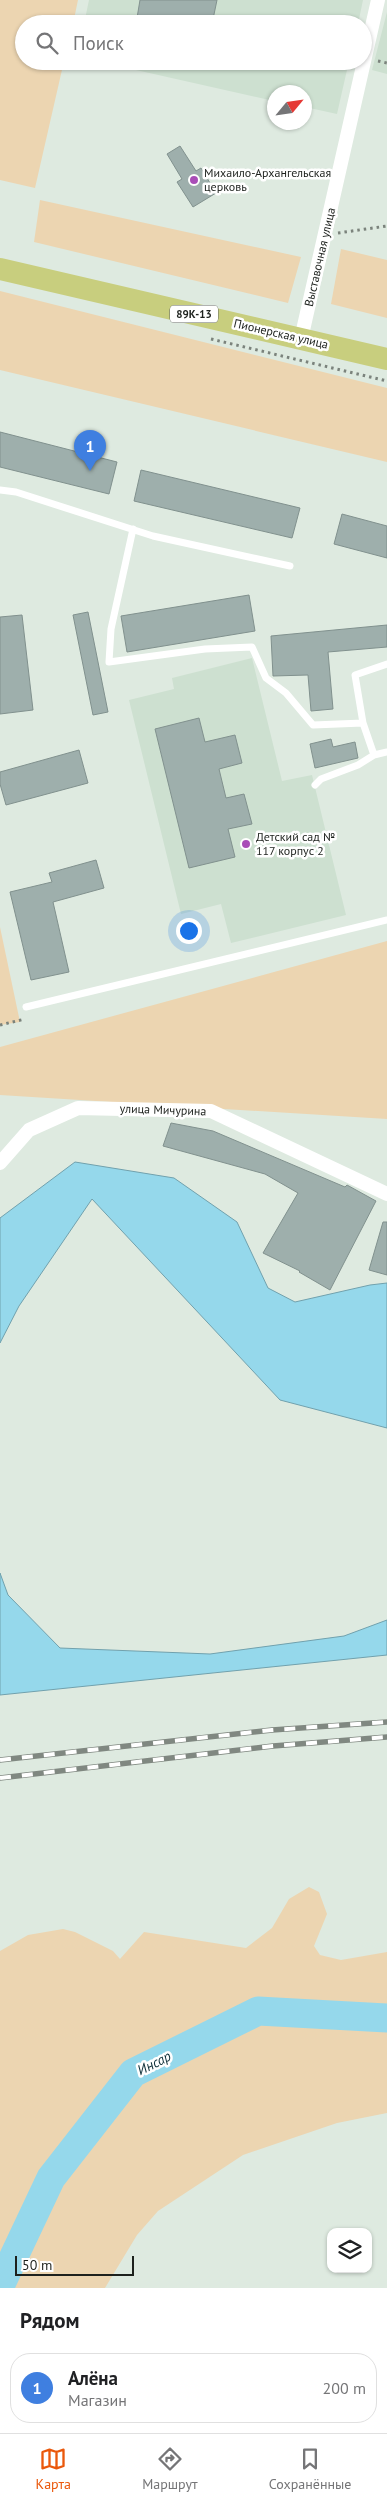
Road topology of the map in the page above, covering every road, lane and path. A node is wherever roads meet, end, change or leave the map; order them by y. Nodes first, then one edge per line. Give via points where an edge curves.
1 (378, 0) edge
2 (372, 26) edge
3 (362, 70) edge
4 (387, 226) edge
5 (325, 234) junction
6 (0, 269) edge
7 (301, 339) junction
8 (387, 360) edge
9 (0, 490) edge
10 (133, 529) junction
11 (290, 566) dead end
12 (387, 664) edge
13 (364, 723) junction
14 (387, 752) edge
15 (374, 755) junction
16 (315, 785) dead end
17 (387, 920) edge
18 (26, 1007) dead end
19 (0, 1163) edge
20 (387, 1194) edge

1 - 2 street, Выставочная улица
3 - 5 street, Выставочная улица
4 - 5 path
5 - 7 street, Выставочная улица
6 - 7 main road, Пионерская улица / 89К-13
7 - 8 main road, Пионерская улица / 89К-13
9 - 10 lane via 16,492
10 - 11 lane
10 - 13 lane via 111,630 109,662 252,646 266,678 286,694 313,725
12 - 13 lane via 355,675
13 - 15 lane
14 - 15 lane
15 - 16 lane via 358,765 321,779
17 - 18 lane
19 - 20 street, улица Мичурина via 29,1130 78,1108 211,1111

